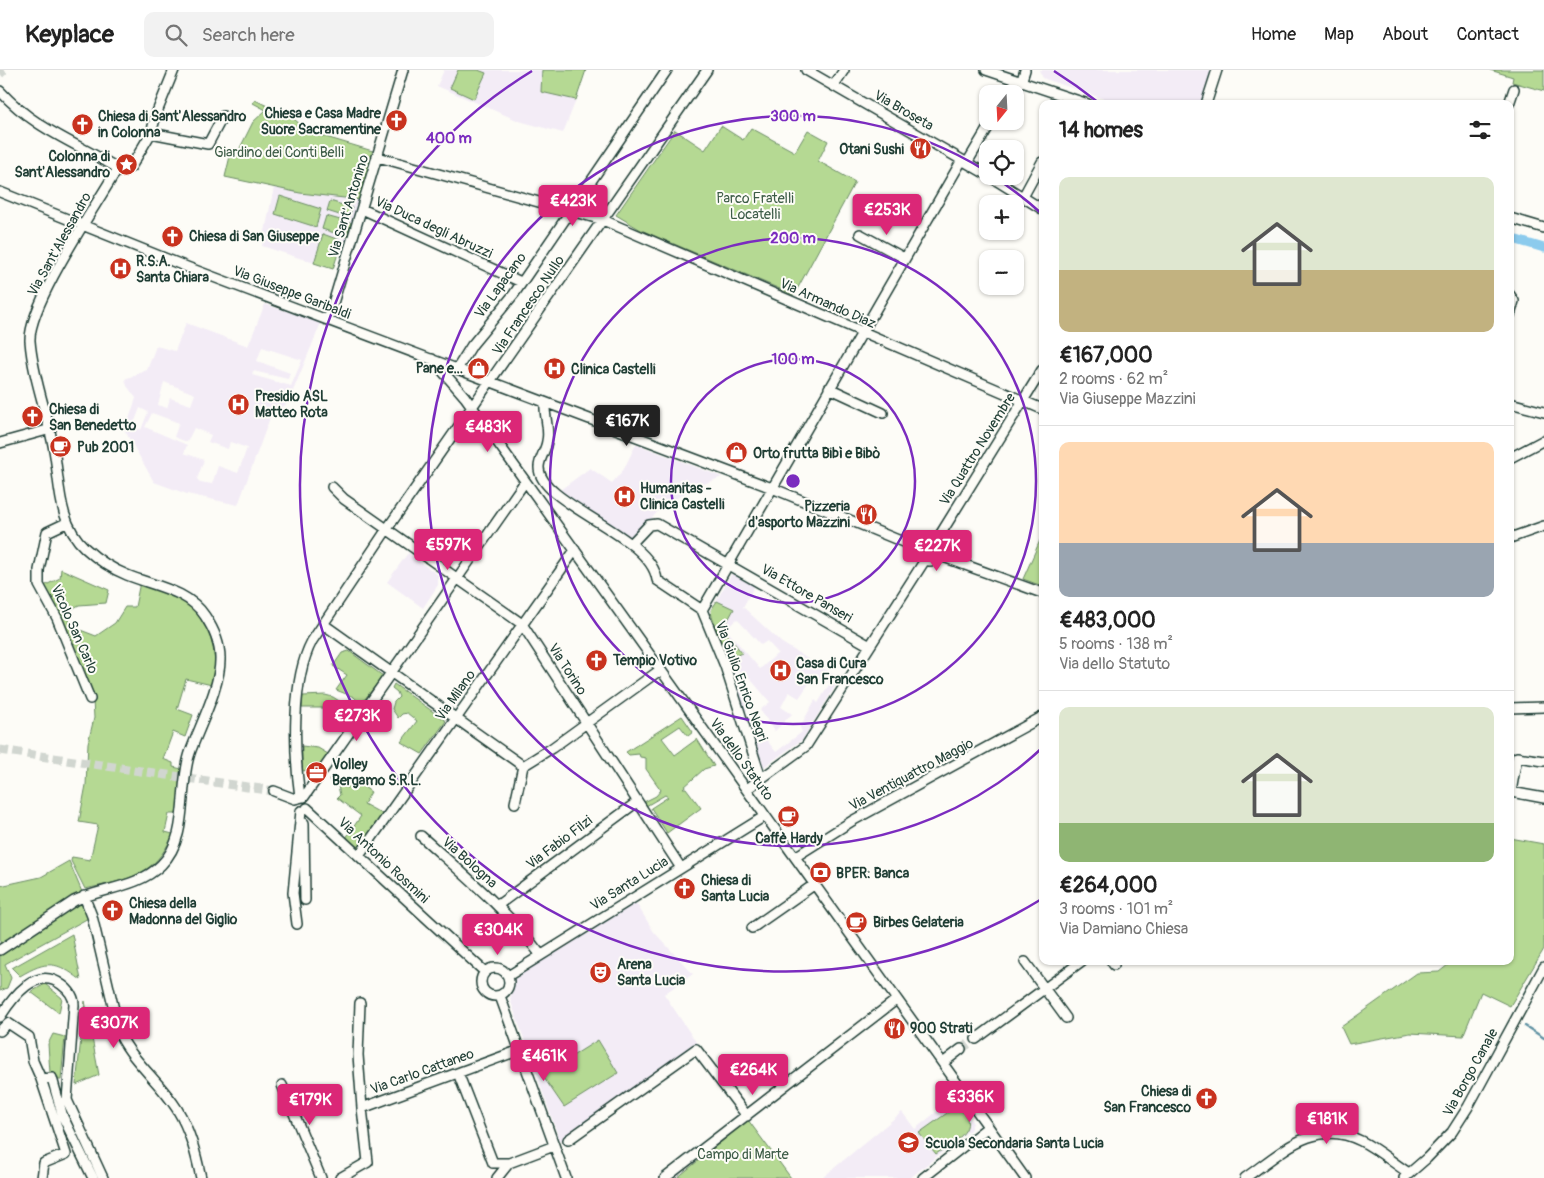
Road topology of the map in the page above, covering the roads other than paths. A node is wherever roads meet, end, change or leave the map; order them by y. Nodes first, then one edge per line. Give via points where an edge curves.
1 (174, 70) edge
2 (403, 70) edge
3 (667, 70) edge
4 (707, 70) edge
5 (806, 70) edge
6 (844, 70) edge
7 (986, 70) edge
8 (1025, 70) edge
9 (1217, 70) edge
10 (1021, 83) junction
11 (834, 85) junction
12 (1514, 89) dead end
13 (0, 92) edge
14 (1075, 100) edge
15 (1207, 100) edge
16 (1510, 100) edge
17 (223, 116) dead end
18 (986, 130) edge
19 (151, 134) junction
20 (378, 157) junction
21 (964, 161) junction
22 (1039, 168) edge
23 (119, 169) junction
24 (979, 170) edge
25 (1003, 185) edge
26 (0, 192) edge
27 (1020, 195) edge
28 (1024, 195) edge
29 (1024, 198) edge
30 (1039, 206) edge
31 (362, 209) junction
32 (569, 211) junction
33 (1514, 219) edge
34 (603, 220) junction
35 (84, 224) junction
36 (1514, 226) edge
37 (1540, 227) edge
38 (860, 234) dead end
39 (904, 258) junction
40 (521, 282) junction
41 (328, 320) junction
42 (861, 332) junction
43 (432, 359) junction
44 (457, 369) junction
45 (1039, 375) edge
46 (492, 382) junction
47 (829, 388) junction
48 (1023, 400) junction
49 (545, 403) junction
50 (1514, 404) edge
51 (1039, 408) edge
52 (472, 409) junction
53 (1544, 412) edge
54 (883, 413) dead end
55 (50, 429) junction
56 (1544, 440) edge
57 (0, 443) edge
58 (1514, 456) edge
59 (524, 483) junction
60 (332, 487) dead end
61 (772, 488) junction
62 (66, 523) junction
63 (1544, 526) edge
64 (387, 529) junction
65 (1514, 537) edge
66 (935, 543) junction
67 (631, 544) junction
68 (920, 549) junction
69 (575, 550) junction
70 (938, 555) junction
71 (925, 560) junction
72 (729, 565) junction
73 (457, 578) junction
74 (1039, 592) edge
75 (702, 610) junction
76 (323, 624) junction
77 (522, 624) junction
78 (870, 646) junction
79 (660, 670) junction
80 (391, 673) junction
81 (90, 699) dead end
82 (1514, 708) edge
83 (1544, 708) edge
84 (456, 718) junction
85 (1039, 719) edge
86 (587, 723) junction
87 (1544, 761) edge
88 (523, 766) junction
89 (1514, 770) edge
90 (762, 778) junction
91 (747, 790) junction
92 (274, 791) tunnel mouth
93 (1514, 793) edge
94 (300, 798) junction
95 (1544, 798) edge
96 (637, 802) junction
97 (515, 803) dead end
98 (304, 810) junction
99 (765, 816) junction
100 (421, 836) dead end
101 (359, 856) junction
102 (795, 857) junction
103 (681, 868) junction
104 (814, 884) junction
105 (84, 896) junction
106 (305, 900) dead end
107 (498, 905) junction
108 (297, 924) dead end
109 (752, 928) dead end
110 (0, 950) edge
111 (540, 954) junction
112 (1025, 962) dead end
113 (1076, 965) edge
114 (1544, 967) edge
115 (485, 972) junction
116 (508, 976) junction
117 (1044, 988) junction
118 (500, 996) junction
119 (896, 1000) junction
120 (360, 1003) dead end
121 (0, 1016) edge
122 (1066, 1018) dead end
123 (0, 1031) edge
124 (976, 1039) tunnel mouth
125 (520, 1050) junction
126 (961, 1050) tunnel mouth
127 (943, 1063) junction
128 (40, 1078) junction
129 (460, 1078) dead end
130 (282, 1085) dead end
131 (362, 1108) junction
132 (746, 1116) junction
133 (988, 1127) junction
134 (568, 1140) dead end
135 (554, 1146) junction
136 (509, 1164) junction
137 (1408, 1176) edge
138 (42, 1178) edge
139 (94, 1178) edge
140 (103, 1178) edge
141 (202, 1178) edge
142 (321, 1178) edge
143 (340, 1178) edge
144 (497, 1178) edge
145 (566, 1178) edge
146 (665, 1178) edge
147 (923, 1178) edge
148 (1025, 1178) edge
149 (1245, 1178) edge

1 - 19 street, Via Sant'Alessandro
2 - 20 street, Via Sant'Antonino
3 - 32 street, Via Lapacano
4 - 34 street, Via Francesco Nullo
5 - 11 street, Via Broseta
6 - 11 street
7 - 10 street
8 - 10 street
9 - 15 street
10 - 14 street
11 - 21 street, Via Broseta
12 - 16 street
13 - 23 street via 14,108 38,125
17 - 19 street via 208,144
18 - 21 street
19 - 23 street, Via Sant'Alessandro via 131,167
20 - 31 street, Via Sant'Antonino
20 - 32 street, Via Armando Diaz
21 - 24 street, Via Broseta
21 - 39 street
22 - 28 street
23 - 35 street, Via Sant'Alessandro
25 - 27 street, Via Broseta
26 - 35 street, Via Giuseppe Garibaldi
29 - 30 street, Via Broseta
31 - 40 street, Via Duca degli Abruzzi
31 - 41 street, Via Sant'Antonino
32 - 34 street, Via Armando Diaz
32 - 40 street, Via Lapacano
33 - 37 street
34 - 42 street, Via Armando Diaz
34 - 46 street, Via Francesco Nullo
35 - 41 street, Via Giuseppe Garibaldi
35 - 55 street, Via Sant'Alessandro via 47,290 35,316 30,338
36 - 37 street
38 - 39 street
39 - 42 street
40 - 44 street, Via Lapacano
41 - 43 street, Via Giuseppe Garibaldi
42 - 47 street
42 - 48 street, Via Armando Diaz
43 - 44 street, Via Giuseppe Garibaldi
43 - 52 street, Via dello Statuto
44 - 46 street, Via Giuseppe Garibaldi
45 - 48 street, Via Quattro Novembre
46 - 49 street, Via Giuseppe Garibaldi
46 - 52 street, Via Francesco Nullo
47 - 54 street
47 - 61 street
48 - 51 street, Via Armando Diaz
48 - 66 street, Via Quattro Novembre
49 - 61 street, Via Giuseppe Garibaldi
49 - 67 street, Via Giulio Enrico Negri via 548,440 539,468 542,476 553,490
50 - 53 street
52 - 59 street, Via dello Statuto
52 - 64 street, Via Francesco Nullo
55 - 57 street
55 - 62 street, Via Sant'Alessandro
56 - 58 street
59 - 69 street, Via dello Statuto
59 - 73 street
60 - 64 street
61 - 68 street, Via Giuseppe Garibaldi
61 - 72 street
62 - 81 street, Vicolo San Carlo via 47,532 39,570 40,585
62 - 105 street, Via Sant'Alessandro via 84,547 103,561 125,574 174,591 192,602 213,630 220,660 208,708 190,755 182,815 173,846 162,865 149,874 112,890
63 - 65 street
64 - 73 street, Via Torino
64 - 76 street, Via Francesco Nullo
66 - 68 street via 927,542
66 - 70 street via 939,548
67 - 72 street, Via Ettore Panseri via 649,525 657,524
67 - 75 street, Via Giulio Enrico Negri via 650,560 657,580
68 - 71 street
69 - 77 street, Via Milano
69 - 79 street, Via dello Statuto
70 - 71 street via 933,560
70 - 74 street
71 - 78 street
72 - 75 street
72 - 78 street, Via Ettore Panseri
73 - 77 street, Via Torino
73 - 80 street
75 - 90 street, Via Giulio Enrico Negri via 725,666
76 - 80 street
76 - 94 street, Via Francesco Nullo via 303,661 297,701
77 - 84 street, Via Milano
77 - 86 street, Via Torino
78 - 90 street via 806,746
79 - 86 street
79 - 91 street, Via dello Statuto
80 - 84 street
80 - 94 street
82 - 83 street
84 - 88 street
84 - 101 street, Via Milano
85 - 102 street, Via Ventiquattro Maggio
86 - 88 street
86 - 96 street, Via Torino
87 - 89 street via 1516,756
88 - 97 street
90 - 91 street
91 - 99 street, Via dello Statuto
92 - 94 street
93 - 95 street
94 - 98 street via 308,802
94 - 98 street via 294,807
96 - 103 street, Via Torino
96 - 107 street, Via Fabio Filzi
98 - 101 street, Via Antonio Rosmini
98 - 106 street
98 - 108 street via 293,893
99 - 102 street, Via dello Statuto
99 - 103 street, Via Santa Lucia
100 - 107 street, Via Bologna
101 - 115 street, Via Antonio Rosmini
102 - 104 street, Via dello Statuto
103 - 111 street, Via Santa Lucia
104 - 109 street
104 - 119 street, Via dello Statuto
105 - 110 street, Via Sant'Alessandro
105 - 141 street via 92,916 120,1035 127,1049 176,1108 194,1144
107 - 111 street, Via Bologna
111 - 116 street, Via Santa Lucia
112 - 117 street
113 - 117 street
114 - 137 street, Via Borgo Canale via 1463,1115 1439,1146
115 - 116 street via 496,968
115 - 118 street via 481,981 484,991
116 - 118 street via 509,987
117 - 122 street
117 - 124 street
118 - 125 street
119 - 127 street, Via dello Statuto
119 - 132 street
120 - 131 street, Via Carlo Cattaneo via 358,1055
121 - 140 street via 18,991 40,979 55,980 72,996 67,1100
123 - 128 street via 8,1023 29,1037
125 - 131 street, Via Carlo Cattaneo
125 - 135 street
126 - 127 street
127 - 133 street, Via dello Statuto via 975,1104
128 - 138 street via 66,1154 44,1163
128 - 139 street via 52,1078 62,1118
129 - 136 street via 493,1163
130 - 142 street
131 - 143 street, Via Carlo Cattaneo via 368,1162
132 - 134 street via 696,1049
132 - 146 street
133 - 147 street
133 - 148 street, Via dello Statuto
135 - 136 street
135 - 145 street
136 - 144 street
137 - 149 street via 1361,1141 1327,1133 1309,1135

